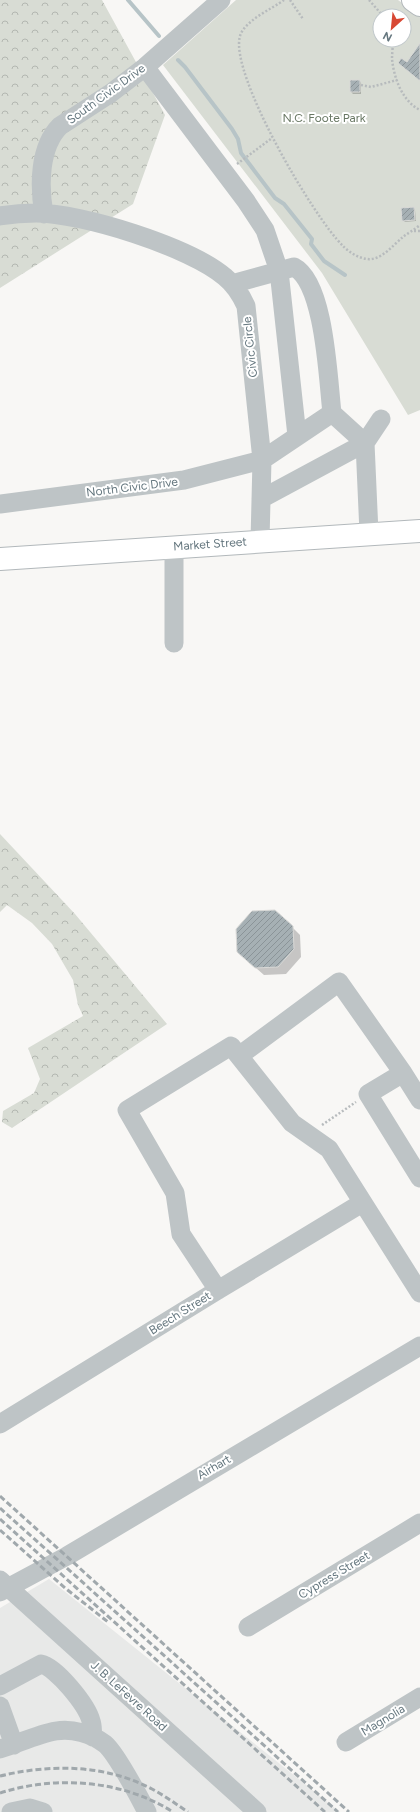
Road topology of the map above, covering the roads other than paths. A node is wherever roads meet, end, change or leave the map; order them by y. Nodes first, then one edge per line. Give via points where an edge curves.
1 (221, 0) edge
2 (413, 0) edge
3 (420, 4) edge
4 (145, 67) junction
5 (44, 214) junction
6 (0, 216) edge
7 (279, 271) junction
8 (232, 284) junction
9 (332, 413) junction
10 (381, 419) dead end
11 (297, 436) junction
12 (365, 443) junction
13 (262, 460) junction
14 (261, 499) junction
15 (0, 504) edge
16 (420, 531) edge
17 (369, 533) junction
18 (260, 541) junction
19 (174, 547) junction
20 (0, 559) edge
21 (174, 643) dead end
22 (239, 1056) junction
23 (403, 1073) junction
24 (420, 1100) edge
25 (420, 1178) edge
26 (362, 1203) junction
27 (218, 1290) junction
28 (420, 1293) edge
29 (420, 1346) edge
30 (0, 1424) edge
31 (420, 1523) edge
32 (3, 1586) edge
33 (248, 1627) dead end
34 (0, 1686) edge
35 (420, 1697) edge
36 (0, 1706) edge
37 (93, 1736) junction
38 (346, 1742) dead end
39 (7, 1747) edge
40 (11, 1812) edge
41 (43, 1812) edge
42 (147, 1812) edge
43 (257, 1812) edge

1 - 4 street, South Civic Drive
2 - 3 main road
4 - 5 street, South Civic Drive via 54,132 42,175
4 - 7 street via 246,201 265,230
5 - 6 street, Civic Circle
5 - 8 street, Civic Circle via 98,223 157,242 202,262
7 - 8 street
7 - 9 street via 294,267 300,270 314,294 323,325
7 - 11 street
8 - 13 street, Civic Circle via 246,306
9 - 11 street
9 - 12 street
10 - 12 street
11 - 13 street
12 - 14 street
12 - 17 street
13 - 14 street, Civic Circle
13 - 15 street, North Civic Drive via 184,480
14 - 18 street, Civic Circle
16 - 17 main road, Market Street
17 - 18 main road, Market Street
18 - 19 main road, Market Street
19 - 20 main road, Market Street
19 - 21 street
22 - 23 street via 339,982
22 - 26 street via 292,1123 329,1149
22 - 27 street via 231,1046 127,1110 175,1193 181,1234
23 - 24 street
23 - 25 street via 368,1094
26 - 27 street, Beech Street
26 - 28 street
27 - 30 street, Beech Street
29 - 32 street, Airhart via 58,1560
31 - 33 street, Cypress Street
32 - 43 street, J. B. LeFevre Road
34 - 37 street via 41,1664 47,1665 72,1690 87,1711 92,1722
35 - 38 street, Magnolia
36 - 39 street
37 - 39 street via 74,1731 56,1731
37 - 42 street via 106,1745
40 - 41 street via 30,1808

